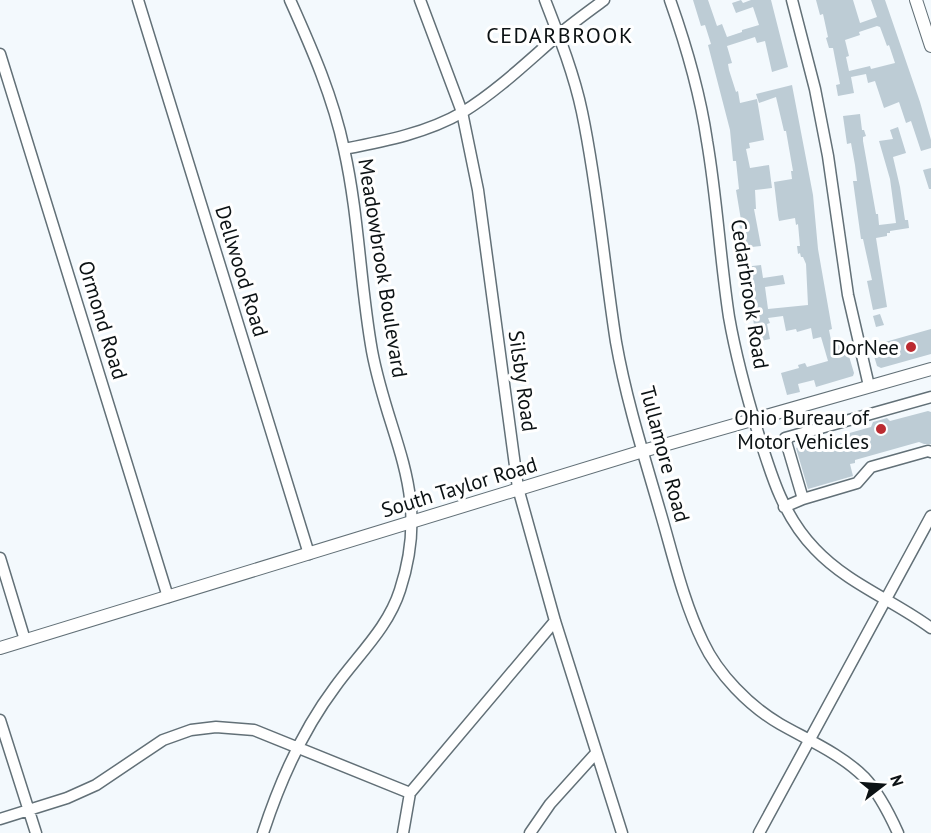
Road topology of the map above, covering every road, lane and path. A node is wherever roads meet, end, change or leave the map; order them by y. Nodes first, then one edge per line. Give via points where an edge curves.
1 (138, 0) edge
2 (290, 0) edge
3 (420, 0) edge
4 (545, 0) edge
5 (604, 0) edge
6 (670, 0) edge
7 (792, 0) edge
8 (916, 0) edge
9 (558, 35) junction
10 (931, 46) edge
11 (0, 54) edge
12 (462, 112) junction
13 (344, 149) junction
14 (930, 372) edge
15 (869, 386) junction
16 (931, 397) edge
17 (754, 419) junction
18 (643, 451) junction
19 (931, 452) edge
20 (519, 488) junction
21 (803, 499) junction
22 (784, 507) junction
23 (931, 516) edge
24 (413, 522) junction
25 (309, 554) junction
26 (0, 558) edge
27 (168, 597) junction
28 (886, 599) junction
29 (555, 621) junction
30 (931, 628) edge
31 (26, 640) junction
32 (0, 648) edge
33 (0, 720) edge
34 (809, 740) junction
35 (297, 747) junction
36 (596, 753) junction
37 (410, 792) junction
38 (29, 810) junction
39 (0, 819) edge
40 (36, 833) edge
41 (263, 833) edge
42 (403, 833) edge
43 (530, 833) edge
44 (622, 833) edge
45 (759, 833) edge
46 (898, 833) edge

1 - 25 street, Dellwood Road
2 - 13 street, Meadowbrook Boulevard via 325,82
3 - 12 street, Silsby Road
4 - 9 street, Tullamore Road
5 - 9 street
6 - 17 street, Cedarbrook Road via 705,127 729,318
7 - 15 street via 815,89 848,295
8 - 10 main road
9 - 12 street via 513,75
9 - 18 street, Tullamore Road via 581,110 617,344
11 - 27 street, Ormond Road
12 - 13 street via 406,135
12 - 20 street, Silsby Road via 478,190
13 - 24 street, Meadowbrook Boulevard via 371,347 407,472
14 - 15 main road, South Taylor Road
15 - 17 main road, South Taylor Road
16 - 21 street via 785,438
17 - 18 main road, South Taylor Road
17 - 22 street, Cedarbrook Road
18 - 20 main road, South Taylor Road
18 - 34 street, Tullamore Road via 688,606 704,644 744,696 777,722
19 - 21 street via 871,467 857,483
20 - 24 main road, South Taylor Road
20 - 29 street, Silsby Road
21 - 22 street
22 - 28 street, Cedarbrook Road via 814,549 836,569
23 - 28 street
24 - 25 main road, South Taylor Road
24 - 35 street, Meadowbrook Boulevard via 405,573 389,615 334,688
25 - 27 main road, South Taylor Road
26 - 31 street
27 - 31 main road, South Taylor Road
28 - 30 street, Cedarbrook Road
28 - 34 street
29 - 36 street, Silsby Road
29 - 37 street
31 - 32 main road, South Taylor Road
33 - 38 street
34 - 45 street
34 - 46 street, Tullamore Road via 864,777 887,808
35 - 37 street
35 - 38 street via 254,730 191,730 163,740 96,785
35 - 41 street, Meadowbrook Boulevard
36 - 43 street via 550,804
36 - 44 street, Silsby Road
37 - 42 street
38 - 39 street
38 - 40 street

